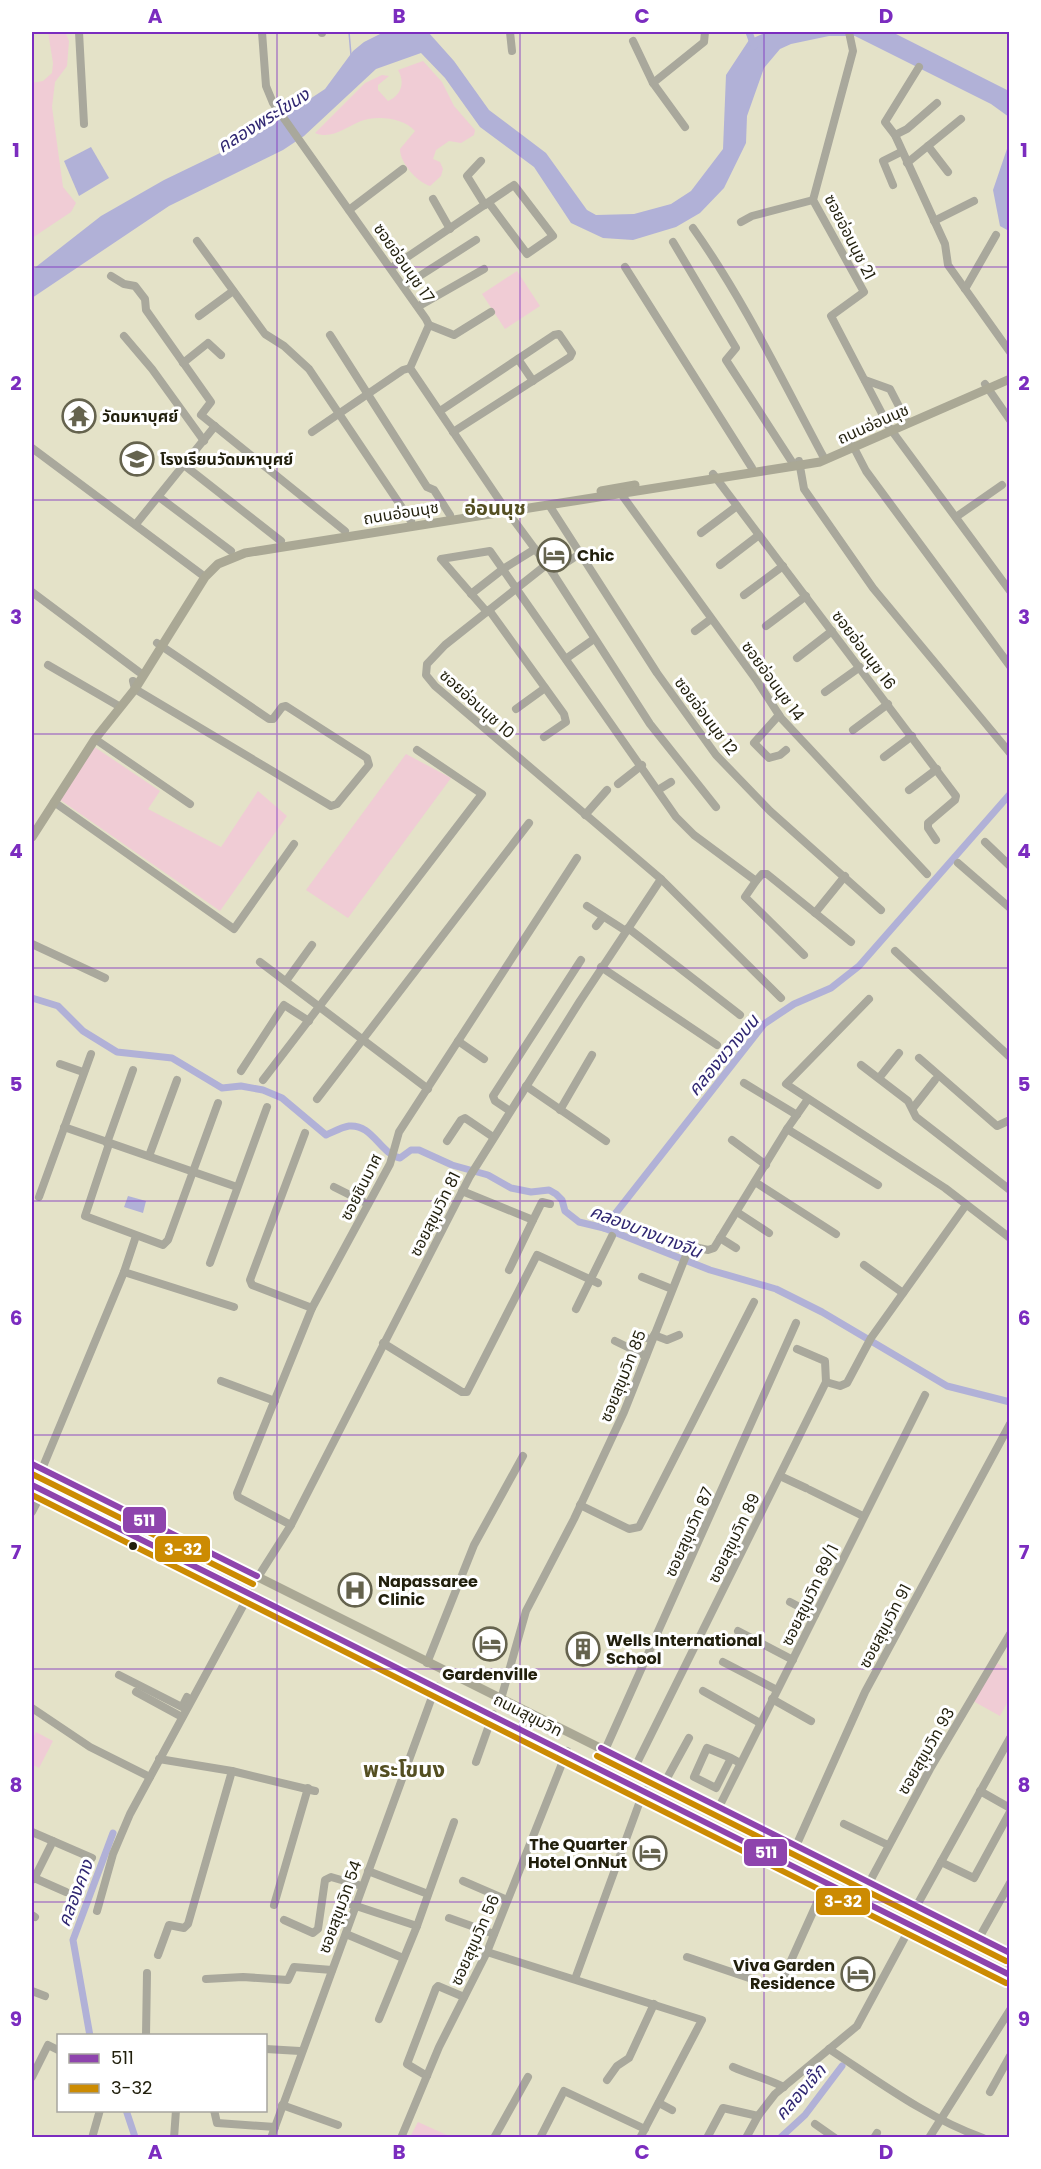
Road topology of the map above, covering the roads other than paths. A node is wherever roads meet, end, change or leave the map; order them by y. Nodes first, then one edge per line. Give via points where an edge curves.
1 (79, 32) edge
2 (262, 32) edge
3 (510, 32) edge
4 (705, 32) edge
5 (849, 32) edge
6 (633, 41) dead end
7 (512, 51) dead end
8 (919, 67) dead end
9 (653, 83) junction
10 (937, 103) dead end
11 (961, 119) dead end
12 (84, 124) dead end
13 (685, 128) dead end
14 (895, 135) junction
15 (928, 146) junction
16 (902, 152) junction
17 (481, 161) dead end
18 (907, 163) junction
19 (403, 169) dead end
20 (948, 172) dead end
21 (893, 185) dead end
22 (433, 199) dead end
23 (813, 201) junction
24 (974, 201) dead end
25 (487, 204) junction
26 (349, 210) junction
27 (934, 221) junction
28 (741, 222) dead end
29 (693, 228) dead end
30 (450, 229) junction
31 (996, 235) dead end
32 (476, 240) dead end
33 (196, 241) dead end
34 (674, 242) dead end
35 (625, 267) dead end
36 (391, 268) junction
37 (484, 269) dead end
38 (111, 276) dead end
39 (404, 286) junction
40 (964, 290) junction
41 (233, 291) junction
42 (419, 306) junction
43 (492, 312) dead end
44 (199, 316) dead end
45 (429, 325) junction
46 (124, 336) dead end
47 (330, 336) dead end
48 (1010, 352) edge
49 (221, 355) dead end
50 (518, 359) junction
51 (183, 363) junction
52 (410, 368) junction
53 (1010, 373) edge
54 (1010, 379) edge
55 (865, 380) junction
56 (533, 381) junction
57 (986, 386) junction
58 (368, 393) junction
59 (440, 411) junction
60 (339, 412) junction
61 (906, 420) junction
62 (1010, 420) edge
63 (215, 426) junction
64 (891, 429) junction
65 (312, 432) dead end
66 (453, 432) junction
67 (204, 441) junction
68 (854, 446) junction
69 (32, 447) edge
70 (823, 456) junction
71 (797, 463) junction
72 (184, 465) junction
73 (752, 468) junction
74 (714, 476) junction
75 (1002, 485) dead end
76 (618, 491) junction
77 (159, 497) junction
78 (547, 502) junction
79 (737, 506) junction
80 (506, 509) junction
81 (450, 515) junction
82 (956, 517) junction
83 (411, 521) junction
84 (136, 524) junction
85 (345, 531) junction
86 (701, 533) dead end
87 (759, 535) junction
88 (281, 541) junction
89 (535, 549) junction
90 (231, 551) junction
91 (581, 553) junction
92 (720, 565) dead end
93 (783, 566) junction
94 (549, 568) junction
95 (503, 569) junction
96 (201, 574) junction
97 (517, 587) junction
98 (1010, 591) edge
99 (32, 592) edge
100 (471, 594) junction
101 (744, 595) dead end
102 (806, 596) junction
103 (488, 611) junction
104 (711, 619) junction
105 (766, 627) dead end
106 (695, 631) dead end
107 (832, 631) junction
108 (594, 639) junction
109 (159, 644) junction
110 (567, 658) junction
111 (797, 658) dead end
112 (48, 665) dead end
113 (1010, 666) edge
114 (860, 667) junction
115 (139, 672) junction
116 (134, 685) junction
117 (545, 688) junction
118 (825, 692) dead end
119 (888, 704) junction
120 (117, 705) junction
121 (516, 710) dead end
122 (779, 715) junction
123 (853, 730) dead end
124 (912, 736) junction
125 (544, 737) dead end
126 (95, 739) junction
127 (417, 750) dead end
128 (786, 750) dead end
129 (1010, 753) edge
130 (82, 754) junction
131 (884, 756) dead end
132 (642, 765) junction
133 (937, 769) junction
134 (670, 782) dead end
135 (618, 784) dead end
136 (607, 790) dead end
137 (658, 790) junction
138 (909, 790) dead end
139 (52, 801) junction
140 (190, 804) dead end
141 (716, 807) dead end
142 (585, 814) junction
143 (529, 823) dead end
144 (32, 833) edge
145 (936, 840) dead end
146 (985, 842) dead end
147 (294, 844) dead end
148 (577, 858) dead end
149 (958, 863) dead end
150 (1010, 866) edge
151 (927, 874) dead end
152 (845, 876) junction
153 (662, 879) junction
154 (756, 881) junction
155 (587, 906) dead end
156 (1010, 908) edge
157 (881, 910) dead end
158 (814, 913) junction
159 (603, 917) junction
160 (596, 927) dead end
161 (627, 930) junction
162 (851, 942) dead end
163 (32, 944) edge
164 (312, 945) dead end
165 (895, 951) dead end
166 (804, 955) dead end
167 (581, 960) dead end
168 (260, 962) dead end
169 (601, 967) junction
170 (105, 978) dead end
171 (286, 981) junction
172 (781, 998) dead end
173 (869, 999) dead end
174 (320, 1006) junction
175 (740, 1015) dead end
176 (309, 1021) junction
177 (362, 1040) junction
178 (458, 1041) junction
179 (717, 1045) dead end
180 (899, 1053) dead end
181 (91, 1054) dead end
182 (592, 1055) dead end
183 (1010, 1057) edge
184 (919, 1058) dead end
185 (484, 1059) dead end
186 (60, 1064) dead end
187 (861, 1065) dead end
188 (133, 1070) dead end
189 (241, 1071) dead end
190 (83, 1072) junction
191 (879, 1078) junction
192 (177, 1080) dead end
193 (263, 1080) dead end
194 (935, 1080) dead end
195 (744, 1083) dead end
196 (526, 1086) junction
197 (428, 1089) junction
198 (317, 1099) dead end
199 (808, 1099) junction
200 (218, 1103) dead end
201 (267, 1107) dead end
202 (913, 1108) junction
203 (510, 1110) junction
204 (560, 1110) junction
205 (797, 1115) junction
206 (1010, 1120) edge
207 (64, 1127) junction
208 (787, 1128) junction
209 (305, 1134) dead end
210 (493, 1137) junction
211 (732, 1140) dead end
212 (447, 1141) dead end
213 (606, 1141) dead end
214 (108, 1143) junction
215 (149, 1156) junction
216 (766, 1164) junction
217 (193, 1173) junction
218 (755, 1182) junction
219 (878, 1185) dead end
220 (1008, 1185) edge
221 (237, 1187) junction
222 (334, 1187) dead end
223 (462, 1191) junction
224 (39, 1197) dead end
225 (368, 1204) junction
226 (550, 1204) dead end
227 (966, 1205) junction
228 (737, 1212) junction
229 (533, 1220) junction
230 (769, 1233) dead end
231 (836, 1234) dead end
232 (136, 1236) junction
233 (612, 1236) dead end
234 (720, 1238) junction
235 (1010, 1238) edge
236 (736, 1248) dead end
237 (210, 1263) dead end
238 (864, 1265) dead end
239 (509, 1270) dead end
240 (124, 1272) junction
241 (642, 1278) dead end
242 (595, 1281) junction
243 (672, 1289) junction
244 (903, 1293) junction
245 (754, 1302) dead end
246 (234, 1307) dead end
247 (312, 1308) junction
248 (576, 1309) dead end
249 (796, 1323) dead end
250 (639, 1335) dead end
251 (679, 1335) dead end
252 (653, 1338) junction
253 (615, 1341) dead end
254 (383, 1343) junction
255 (797, 1349) dead end
256 (646, 1356) junction
257 (220, 1381) dead end
258 (826, 1382) junction
259 (925, 1395) dead end
260 (275, 1401) junction
261 (1010, 1424) edge
262 (523, 1456) dead end
263 (32, 1464) edge
264 (42, 1469) junction
265 (780, 1476) junction
266 (32, 1485) edge
267 (43, 1491) junction
268 (580, 1505) junction
269 (32, 1512) edge
270 (863, 1516) junction
271 (291, 1525) junction
272 (258, 1577) junction
273 (250, 1593) junction
274 (790, 1602) dead end
275 (815, 1615) junction
276 (738, 1631) dead end
277 (1010, 1634) edge
278 (1006, 1649) edge
279 (793, 1660) junction
280 (723, 1662) dead end
281 (427, 1663) junction
282 (119, 1675) dead end
283 (436, 1686) junction
284 (777, 1690) junction
285 (703, 1691) dead end
286 (136, 1692) dead end
287 (190, 1694) dead end
288 (501, 1699) junction
289 (772, 1699) junction
290 (32, 1708) edge
291 (494, 1714) junction
292 (182, 1717) junction
293 (811, 1721) dead end
294 (760, 1723) junction
295 (689, 1738) dead end
296 (1009, 1739) edge
297 (605, 1750) junction
298 (567, 1751) junction
299 (731, 1758) junction
300 (159, 1759) junction
301 (476, 1762) dead end
302 (740, 1763) junction
303 (636, 1765) junction
304 (232, 1771) junction
305 (150, 1778) junction
306 (671, 1782) junction
307 (644, 1790) junction
308 (980, 1791) junction
309 (667, 1802) junction
310 (719, 1807) junction
311 (1010, 1810) edge
312 (454, 1822) dead end
313 (844, 1824) dead end
314 (32, 1832) edge
315 (53, 1841) junction
316 (888, 1845) junction
317 (796, 1846) junction
318 (92, 1858) dead end
319 (941, 1862) junction
320 (368, 1871) junction
321 (33, 1878) edge
322 (463, 1881) dead end
323 (826, 1883) junction
324 (869, 1883) junction
325 (1010, 1883) edge
326 (362, 1886) junction
327 (66, 1892) dead end
328 (428, 1894) junction
329 (507, 1900) junction
330 (347, 1903) dead end
331 (274, 1905) dead end
332 (356, 1905) junction
333 (916, 1907) junction
334 (97, 1911) dead end
335 (449, 1918) dead end
336 (284, 1920) dead end
337 (417, 1926) junction
338 (911, 1926) junction
339 (346, 1934) junction
340 (494, 1934) junction
341 (979, 1938) junction
342 (487, 1952) junction
343 (1010, 1953) edge
344 (158, 1955) dead end
345 (687, 1957) dead end
346 (403, 1958) junction
347 (332, 1970) junction
348 (147, 1973) dead end
349 (1010, 1975) edge
350 (206, 1979) dead end
351 (575, 1979) junction
352 (32, 1991) edge
353 (45, 1996) dead end
354 (464, 1997) junction
355 (654, 2004) junction
356 (1010, 2010) edge
357 (379, 2019) dead end
358 (146, 2034) edge
359 (267, 2049) edge
360 (829, 2049) junction
361 (57, 2050) edge
362 (300, 2051) junction
363 (1010, 2056) edge
364 (733, 2067) dead end
365 (427, 2076) junction
366 (32, 2077) edge
367 (528, 2077) dead end
368 (608, 2080) dead end
369 (784, 2087) junction
370 (990, 2092) dead end
371 (659, 2103) junction
372 (282, 2104) junction
373 (672, 2110) dead end
374 (99, 2112) edge
375 (176, 2112) edge
376 (214, 2112) edge
377 (758, 2116) junction
378 (941, 2120) junction
379 (815, 2124) dead end
380 (338, 2125) dead end
381 (275, 2127) junction
382 (645, 2129) junction
383 (92, 2138) edge
384 (174, 2138) edge
385 (271, 2138) edge
386 (401, 2138) edge
387 (494, 2138) edge
388 (540, 2138) edge
389 (640, 2138) edge
390 (707, 2138) edge
391 (746, 2138) edge
392 (835, 2138) edge
393 (929, 2138) edge
394 (983, 2138) edge

1 - 12 street
2 - 26 street, ซอยอ่อนนุช 17 via 266,86 281,114
3 - 7 street
4 - 9 street via 704,42
5 - 23 street, ซอยอ่อนนุช 21 via 853,51
6 - 9 street
8 - 14 street via 885,121
9 - 13 street
10 - 14 street
11 - 15 street
14 - 16 street
15 - 18 street
15 - 20 street
16 - 18 street
16 - 21 street via 883,161
17 - 25 street via 467,176
18 - 27 street
19 - 26 street
22 - 30 street
23 - 28 street
23 - 55 street, ซอยอ่อนนุช 21 via 864,292 831,316
24 - 27 street
25 - 25 street via 516,186 553,236 526,253
25 - 30 street
26 - 36 street, ซอยอ่อนนุช 17
27 - 40 street via 945,244 948,265
29 - 70 street via 755,324
30 - 36 street
31 - 40 street
32 - 39 street
33 - 41 street
34 - 71 street via 736,348 726,360
35 - 73 street
36 - 39 street, ซอยอ่อนนุช 17
37 - 42 street
38 - 51 street via 135,286 145,298 146,310
39 - 42 street, ซอยอ่อนนุช 17
40 - 48 street
41 - 44 street
41 - 60 street via 265,334 309,369
42 - 45 street, ซอยอ่อนนุช 17
43 - 45 street via 454,335
45 - 52 street, ซอยอ่อนนุช 17
46 - 67 street
47 - 58 street
49 - 51 street via 208,343
50 - 56 street
50 - 56 street via 558,334 572,353
50 - 59 street
51 - 63 street via 211,402 201,415
52 - 58 street
52 - 59 street
53 - 57 main road, ถนนอ่อนนุช
54 - 57 main road, ถนนอ่อนนุช
55 - 61 street via 890,388
55 - 64 street, ซอยอ่อนนุช 21
56 - 66 street
57 - 61 main road, ถนนอ่อนนุช
57 - 62 street
57 - 64 main road, ถนนอ่อนนุช
58 - 60 street
58 - 81 street via 427,487 434,490
59 - 66 street
60 - 65 street
60 - 83 street
61 - 64 main road, ถนนอ่อนนุช
63 - 67 street
63 - 85 street
64 - 68 main road, ถนนอ่อนนุช
64 - 82 street, ซอยอ่อนนุช 21
66 - 80 street
67 - 72 street
68 - 70 main road, ถนนอ่อนนุช
68 - 71 main road, ถนนอ่อนนุช via 825,461
68 - 113 street via 866,471
69 - 84 street
70 - 71 main road, ถนนอ่อนนุช
71 - 73 main road, ถนนอ่อนนุช
71 - 74 main road, ถนนอ่อนนุช
71 - 129 street via 806,492 873,588
72 - 77 street
72 - 88 street
73 - 74 main road, ถนนอ่อนนุช
74 - 76 main road, ถนนอ่อนนุช
74 - 79 street, ซอยอ่อนนุช 16
75 - 82 street
76 - 78 main road, ถนนอ่อนนุช
76 - 104 street, ซอยอ่อนนุช 14
77 - 84 street
77 - 90 street
78 - 80 main road, ถนนอ่อนนุช
78 - 91 street, ซอยอ่อนนุช 12
79 - 86 street
79 - 87 street, ซอยอ่อนนุช 16
80 - 81 main road, ถนนอ่อนนุช
80 - 89 street
80 - 109 main road, ถนนอ่อนนุช via 234,556 205,577
81 - 83 main road, ถนนอ่อนนุช
82 - 98 street, ซอยอ่อนนุช 21
83 - 85 main road, ถนนอ่อนนุช
84 - 96 street
85 - 88 main road, ถนนอ่อนนุช
87 - 92 street
87 - 93 street, ซอยอ่อนนุช 16
88 - 90 main road, ถนนอ่อนนุช
89 - 94 street
89 - 95 street
90 - 96 main road, ถนนอ่อนนุช via 215,559
91 - 94 street, ซอยอ่อนนุช 10
91 - 152 street, ซอยอ่อนนุช 12 via 657,673 716,755 770,811
93 - 101 street
93 - 102 street, ซอยอ่อนนุช 16
94 - 97 street, ซอยอ่อนนุช 10
94 - 108 street
95 - 97 street
95 - 100 street
95 - 100 street via 489,550 441,559
96 - 109 main road, ถนนอ่อนนุช
97 - 103 street, ซอยอ่อนนุช 10
97 - 110 street
99 - 115 street
100 - 103 street
102 - 105 street
102 - 107 street, ซอยอ่อนนุช 16
103 - 117 street
103 - 142 street, ซอยอ่อนนุช 10 via 439,651 427,664 426,675
104 - 106 street
104 - 122 street, ซอยอ่อนนุช 14
107 - 111 street
107 - 114 street, ซอยอ่อนนุช 16
108 - 110 street
108 - 141 street via 650,724
109 - 115 main road, ถนนอ่อนนุช
109 - 116 main road, ถนนอ่อนนุช
109 - 116 street via 269,719 286,706 369,761 369,765 334,807
110 - 132 street
112 - 120 street
114 - 118 street
114 - 119 street, ซอยอ่อนนุช 16
115 - 116 main road, ถนนอ่อนนุช
116 - 120 main road, ถนนอ่อนนุช
116 - 126 main road, ถนนอ่อนนุช
117 - 121 street
117 - 125 street via 566,722
119 - 123 street
119 - 124 street, ซอยอ่อนนุช 16
120 - 130 main road, ถนนอ่อนนุช
122 - 128 street via 754,742 769,758
122 - 151 street, ซอยอ่อนนุช 14
124 - 131 street
124 - 133 street, ซอยอ่อนนุช 16
126 - 130 main road, ถนนอ่อนนุช
126 - 140 street
127 - 174 street via 482,794
130 - 139 main road, ถนนอ่อนนุช
132 - 135 street
132 - 137 street
133 - 138 street
133 - 145 street, ซอยอ่อนนุช 16 via 956,797 928,823
134 - 137 street
136 - 142 street
137 - 154 street via 694,835
139 - 144 main road, ถนนอ่อนนุช
139 - 147 street via 234,928
142 - 153 street, ซอยอ่อนนุช 10
143 - 177 street
146 - 150 street
148 - 178 street, ซอยชินมาศ
149 - 156 street
152 - 157 street, ซอยอ่อนนุช 12
152 - 158 street
153 - 161 street, ซอยสุขุมวิท 81
153 - 172 street, ซอยอ่อนนุช 10
154 - 158 street via 767,874
154 - 166 street via 745,897
155 - 159 street
158 - 162 street
159 - 160 street
159 - 161 street
161 - 169 street, ซอยสุขุมวิท 81
161 - 175 street
163 - 170 street
164 - 171 street
165 - 183 street
167 - 203 street via 493,1096
168 - 171 street
169 - 179 street
169 - 196 street, ซอยสุขุมวิท 81
171 - 174 street
173 - 199 street via 787,1081 788,1087
174 - 176 street
174 - 177 street
176 - 189 street via 284,1005
176 - 193 street
177 - 197 street
177 - 198 street
178 - 185 street
178 - 197 street, ซอยชินมาศ
180 - 191 street
181 - 190 street
182 - 204 street
184 - 206 street via 997,1126
186 - 190 street
187 - 191 street
188 - 214 street
190 - 207 street
191 - 202 street
192 - 215 street
194 - 202 street
195 - 205 street
196 - 203 street, ซอยสุขุมวิท 81
196 - 204 street
197 - 225 street, ซอยชินมาศ via 399,1132 390,1164
199 - 205 street
199 - 227 street
200 - 217 street
201 - 221 street
202 - 220 street via 916,1117
203 - 210 street, ซอยสุขุมวิท 81
204 - 213 street
205 - 208 street
207 - 214 street
207 - 224 street
208 - 216 street
208 - 219 street
209 - 247 street via 250,1280 252,1285
210 - 212 street via 465,1118
210 - 223 street, ซอยสุขุมวิท 81
211 - 216 street
214 - 215 street
214 - 232 street via 84,1214
215 - 217 street
216 - 218 street
217 - 221 street
217 - 232 street via 166,1243
218 - 228 street
218 - 231 street
221 - 237 street
222 - 225 street
223 - 229 street
223 - 254 street, ซอยสุขุมวิท 81
225 - 247 street, ซอยชินมาศ
226 - 229 street via 542,1202
227 - 235 street
227 - 244 street
228 - 230 street
228 - 234 street
229 - 239 street
232 - 240 street
233 - 242 street
234 - 236 street
234 - 243 street, ซอยสุขุมวิท 85 via 711,1250 690,1246
238 - 244 street
240 - 246 street
240 - 264 street
241 - 243 street
242 - 248 street
242 - 254 street via 537,1255 467,1392
243 - 252 street, ซอยสุขุมวิท 85
244 - 258 street via 869,1342 848,1383 840,1386
245 - 268 street via 639,1527 629,1529
247 - 260 street, ซอยชินมาศ
249 - 297 street, ซอยสุขุมวิท 87
250 - 252 street
251 - 252 street via 667,1340
252 - 256 street, ซอยสุขุมวิท 85
253 - 256 street
254 - 271 street, ซอยสุขุมวิท 81
255 - 258 street via 825,1361
256 - 268 street, ซอยสุขุมวิท 85
257 - 260 street
258 - 265 street, ซอยสุขุมวิท 89
259 - 270 street, ซอยสุขุมวิท 89/1
260 - 271 street, ซอยชินมาศ via 237,1493
261 - 317 street, ซอยสุขุมวิท 91 via 865,1692
262 - 281 street via 474,1545
263 - 264 main road, ถนนสุขุมวิท
264 - 272 main road, ถนนสุขุมวิท
265 - 270 street
265 - 303 street, ซอยสุขุมวิท 89
266 - 267 main road, ถนนสุขุมวิท
267 - 269 street
267 - 273 main road, ถนนสุขุมวิท
268 - 288 street, ซอยสุขุมวิท 85 via 526,1611
270 - 275 street, ซอยสุขุมวิท 89/1
271 - 272 street, ซอยสุขุมวิท 81
272 - 273 main road
272 - 281 main road, ถนนสุขุมวิท
273 - 283 main road, ถนนสุขุมวิท
273 - 292 street
274 - 275 street
275 - 279 street, ซอยสุขุมวิท 89/1
276 - 279 street
277 - 278 street, ซอยสุขุมวิท 93
278 - 316 street, ซอยสุขุมวิท 93
279 - 284 street, ซอยสุขุมวิท 89/1
280 - 284 street
281 - 288 main road, ถนนสุขุมวิท
282 - 287 street via 182,1707
283 - 291 main road, ถนนสุขุมวิท
283 - 320 street, ซอยสุขุมวิท 54
284 - 289 street, ซอยสุขุมวิท 89/1
285 - 294 street
286 - 292 street
288 - 297 main road, ถนนสุขุมวิท
289 - 293 street
289 - 294 street, ซอยสุขุมวิท 89/1
290 - 305 street via 90,1747
291 - 298 main road, ถนนสุขุมวิท
291 - 301 street
292 - 300 street
294 - 302 street, ซอยสุขุมวิท 89/1
295 - 306 street
296 - 308 street
297 - 303 main road, ถนนสุขุมวิท
298 - 307 main road, ถนนสุขุมวิท
298 - 329 street, ซอยสุขุมวิท 56
299 - 299 street via 709,1747 694,1777 716,1788
299 - 302 street
300 - 304 street
300 - 305 street
302 - 310 street, ซอยสุขุมวิท 89/1
303 - 306 main road, ถนนสุขุมวิท
304 - 331 street via 312,1789
304 - 344 street via 188,1924 184,1928 169,1924
305 - 334 street via 119,1837
306 - 309 main road
306 - 310 main road, ถนนสุขุมวิท
307 - 309 main road, ถนนสุขุมวิท
307 - 351 street
308 - 311 street
308 - 319 street
309 - 323 main road, ถนนสุขุมวิท
310 - 317 main road, ถนนสุขุมวิท
311 - 319 street via 974,1878
312 - 328 street
313 - 316 street
314 - 315 street
315 - 318 street
315 - 321 street
316 - 324 street, ซอยสุขุมวิท 93
317 - 324 main road, ถนนสุขุมวิท
319 - 333 street
320 - 326 street, ซอยสุขุมวิท 54
320 - 328 street
321 - 327 street
322 - 329 street
323 - 338 main road, ถนนสุขุมวิท
323 - 345 street via 780,1985 776,1987
324 - 333 main road, ถนนสุขุมวิท
325 - 341 street
326 - 332 street, ซอยสุขุมวิท 54
326 - 336 street via 331,1877 325,1880 316,1932
328 - 337 street
329 - 340 street, ซอยสุขุมวิท 56
330 - 332 street
332 - 337 street
332 - 339 street, ซอยสุขุมวิท 54
333 - 341 main road, ถนนสุขุมวิท
335 - 340 street
337 - 346 street
338 - 349 main road, ถนนสุขุมวิท
338 - 360 street via 857,2026
339 - 346 street
339 - 347 street, ซอยสุขุมวิท 54
340 - 342 street, ซอยสุขุมวิท 56
341 - 343 main road, ถนนสุขุมวิท
342 - 351 street
342 - 354 street, ซอยสุขุมวิท 56
346 - 357 street
347 - 350 street via 294,1967 288,1980
347 - 362 street, ซอยสุขุมวิท 54
348 - 358 street
351 - 355 street
352 - 353 street
354 - 365 street, ซอยสุขุมวิท 56
354 - 365 street via 436,1988 407,2063
355 - 368 street via 629,2058 616,2066
355 - 371 street via 700,2018 703,2023
356 - 378 street
359 - 362 street
360 - 369 street
360 - 378 street
361 - 366 street via 47,2046
362 - 372 street, ซอยสุขุมวิท 54
363 - 370 street
364 - 369 street
365 - 386 street, ซอยสุขุมวิท 56
367 - 387 street
369 - 377 street
371 - 373 street
371 - 382 street
372 - 380 street
372 - 381 street, ซอยสุขุมวิท 54
374 - 383 street
375 - 384 street
376 - 381 street via 217,2123
377 - 390 street via 723,2108
377 - 391 street
378 - 393 street
378 - 394 street
379 - 392 street
381 - 385 street, ซอยสุขุมวิท 54
382 - 388 street via 564,2091
382 - 389 street

